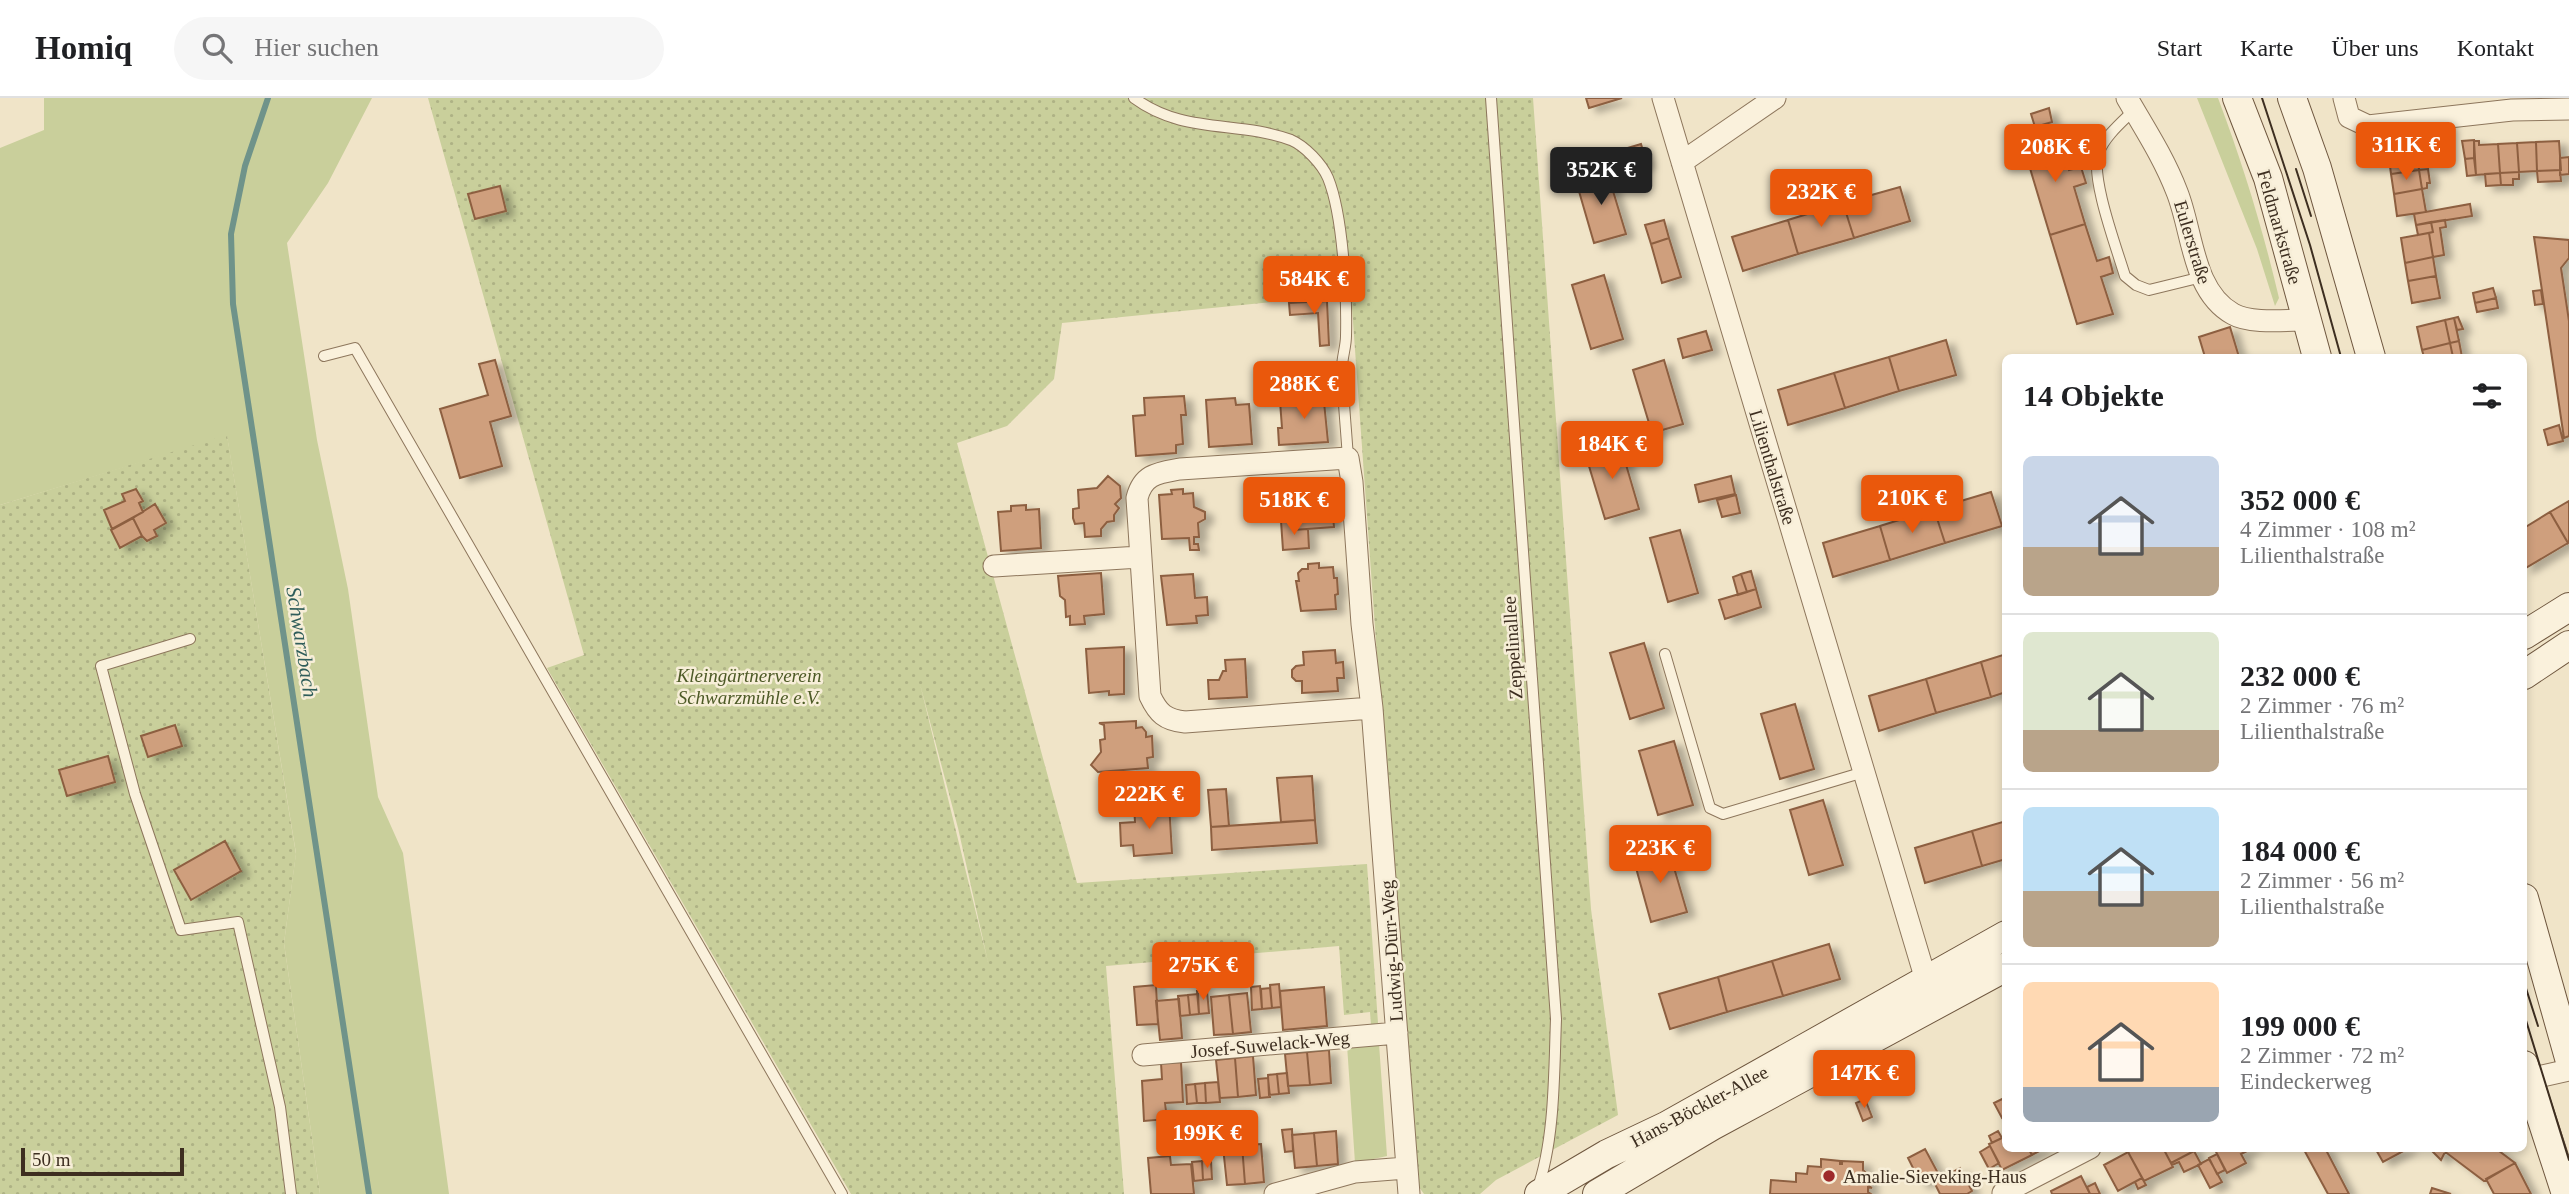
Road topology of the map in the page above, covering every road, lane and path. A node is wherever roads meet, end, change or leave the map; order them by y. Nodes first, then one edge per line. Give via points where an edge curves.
1 (1134, 98) edge
2 (1491, 98) edge
3 (1663, 98) edge
4 (1775, 98) edge
5 (2237, 98) edge
6 (2292, 98) edge
7 (2344, 98) edge
8 (2130, 104) edge
9 (2569, 109) edge
10 (1682, 162) junction
11 (2202, 277) junction
12 (2307, 320) junction
13 (2316, 354) edge
14 (2370, 354) edge
15 (324, 356) dead end
16 (1348, 458) junction
17 (1140, 557) junction
18 (994, 566) dead end
19 (2569, 596) edge
20 (2569, 607) edge
21 (2527, 615) edge
22 (2527, 633) edge
23 (190, 639) dead end
24 (2569, 645) edge
25 (1665, 654) dead end
26 (2527, 673) edge
27 (1373, 708) junction
28 (1864, 772) junction
29 (2527, 909) edge
30 (2002, 938) edge
31 (2002, 968) edge
32 (1931, 992) junction
33 (1396, 1033) junction
34 (1143, 1055) dead end
35 (2569, 1058) edge
36 (2569, 1070) edge
37 (2527, 1075) edge
38 (2527, 1081) edge
39 (2082, 1152) edge
40 (1406, 1168) junction
41 (2003, 1193) edge
42 (290, 1194) edge
43 (842, 1194) edge
44 (1275, 1194) edge
45 (1409, 1194) edge
46 (1537, 1194) edge
47 (1597, 1194) edge
48 (2566, 1194) edge

1 - 16 lane via 1177,120 1293,141 1327,175 1337,208 1341,250
2 - 46 lane, Zeppelinallee via 1556,1019 1547,1146
3 - 10 street, Lilienthalstraße
4 - 10 street
5 - 12 street, Feldmarkstraße via 2268,178
6 - 14 street
7 - 9 street via 2349,117 2368,126 2512,110
8 - 11 street, Eulerstraße via 2157,146 2178,193
8 - 11 lane via 2099,152 2095,171 2125,276 2149,289
10 - 28 street, Lilienthalstraße
11 - 12 street, Eulerstraße via 2211,297 2235,316
12 - 13 street, Feldmarkstraße
15 - 43 lane via 355,348
16 - 17 street via 1157,473 1143,482 1137,498
16 - 27 street, Ludwig-Dürr-Weg
17 - 18 street
17 - 27 street via 1150,696 1162,716 1185,722
19 - 21 street
20 - 22 street
23 - 42 lane via 101,666 135,793 181,930 238,922 280,1107
24 - 26 street
25 - 28 lane via 1710,808 1723,814
27 - 33 street, Ludwig-Dürr-Weg
28 - 32 street, Lilienthalstraße
29 - 35 street
30 - 32 street, Hans-Böckler-Allee
31 - 32 street, Hans-Böckler-Allee
32 - 46 street, Hans-Böckler-Allee via 1607,1154
32 - 47 street, Hans-Böckler-Allee
33 - 34 street, Josef-Suwelack-Weg
33 - 40 street, Ludwig-Dürr-Weg
36 - 37 street
38 - 48 street
39 - 41 street
40 - 44 street via 1354,1172
40 - 45 street, Ludwig-Dürr-Weg

